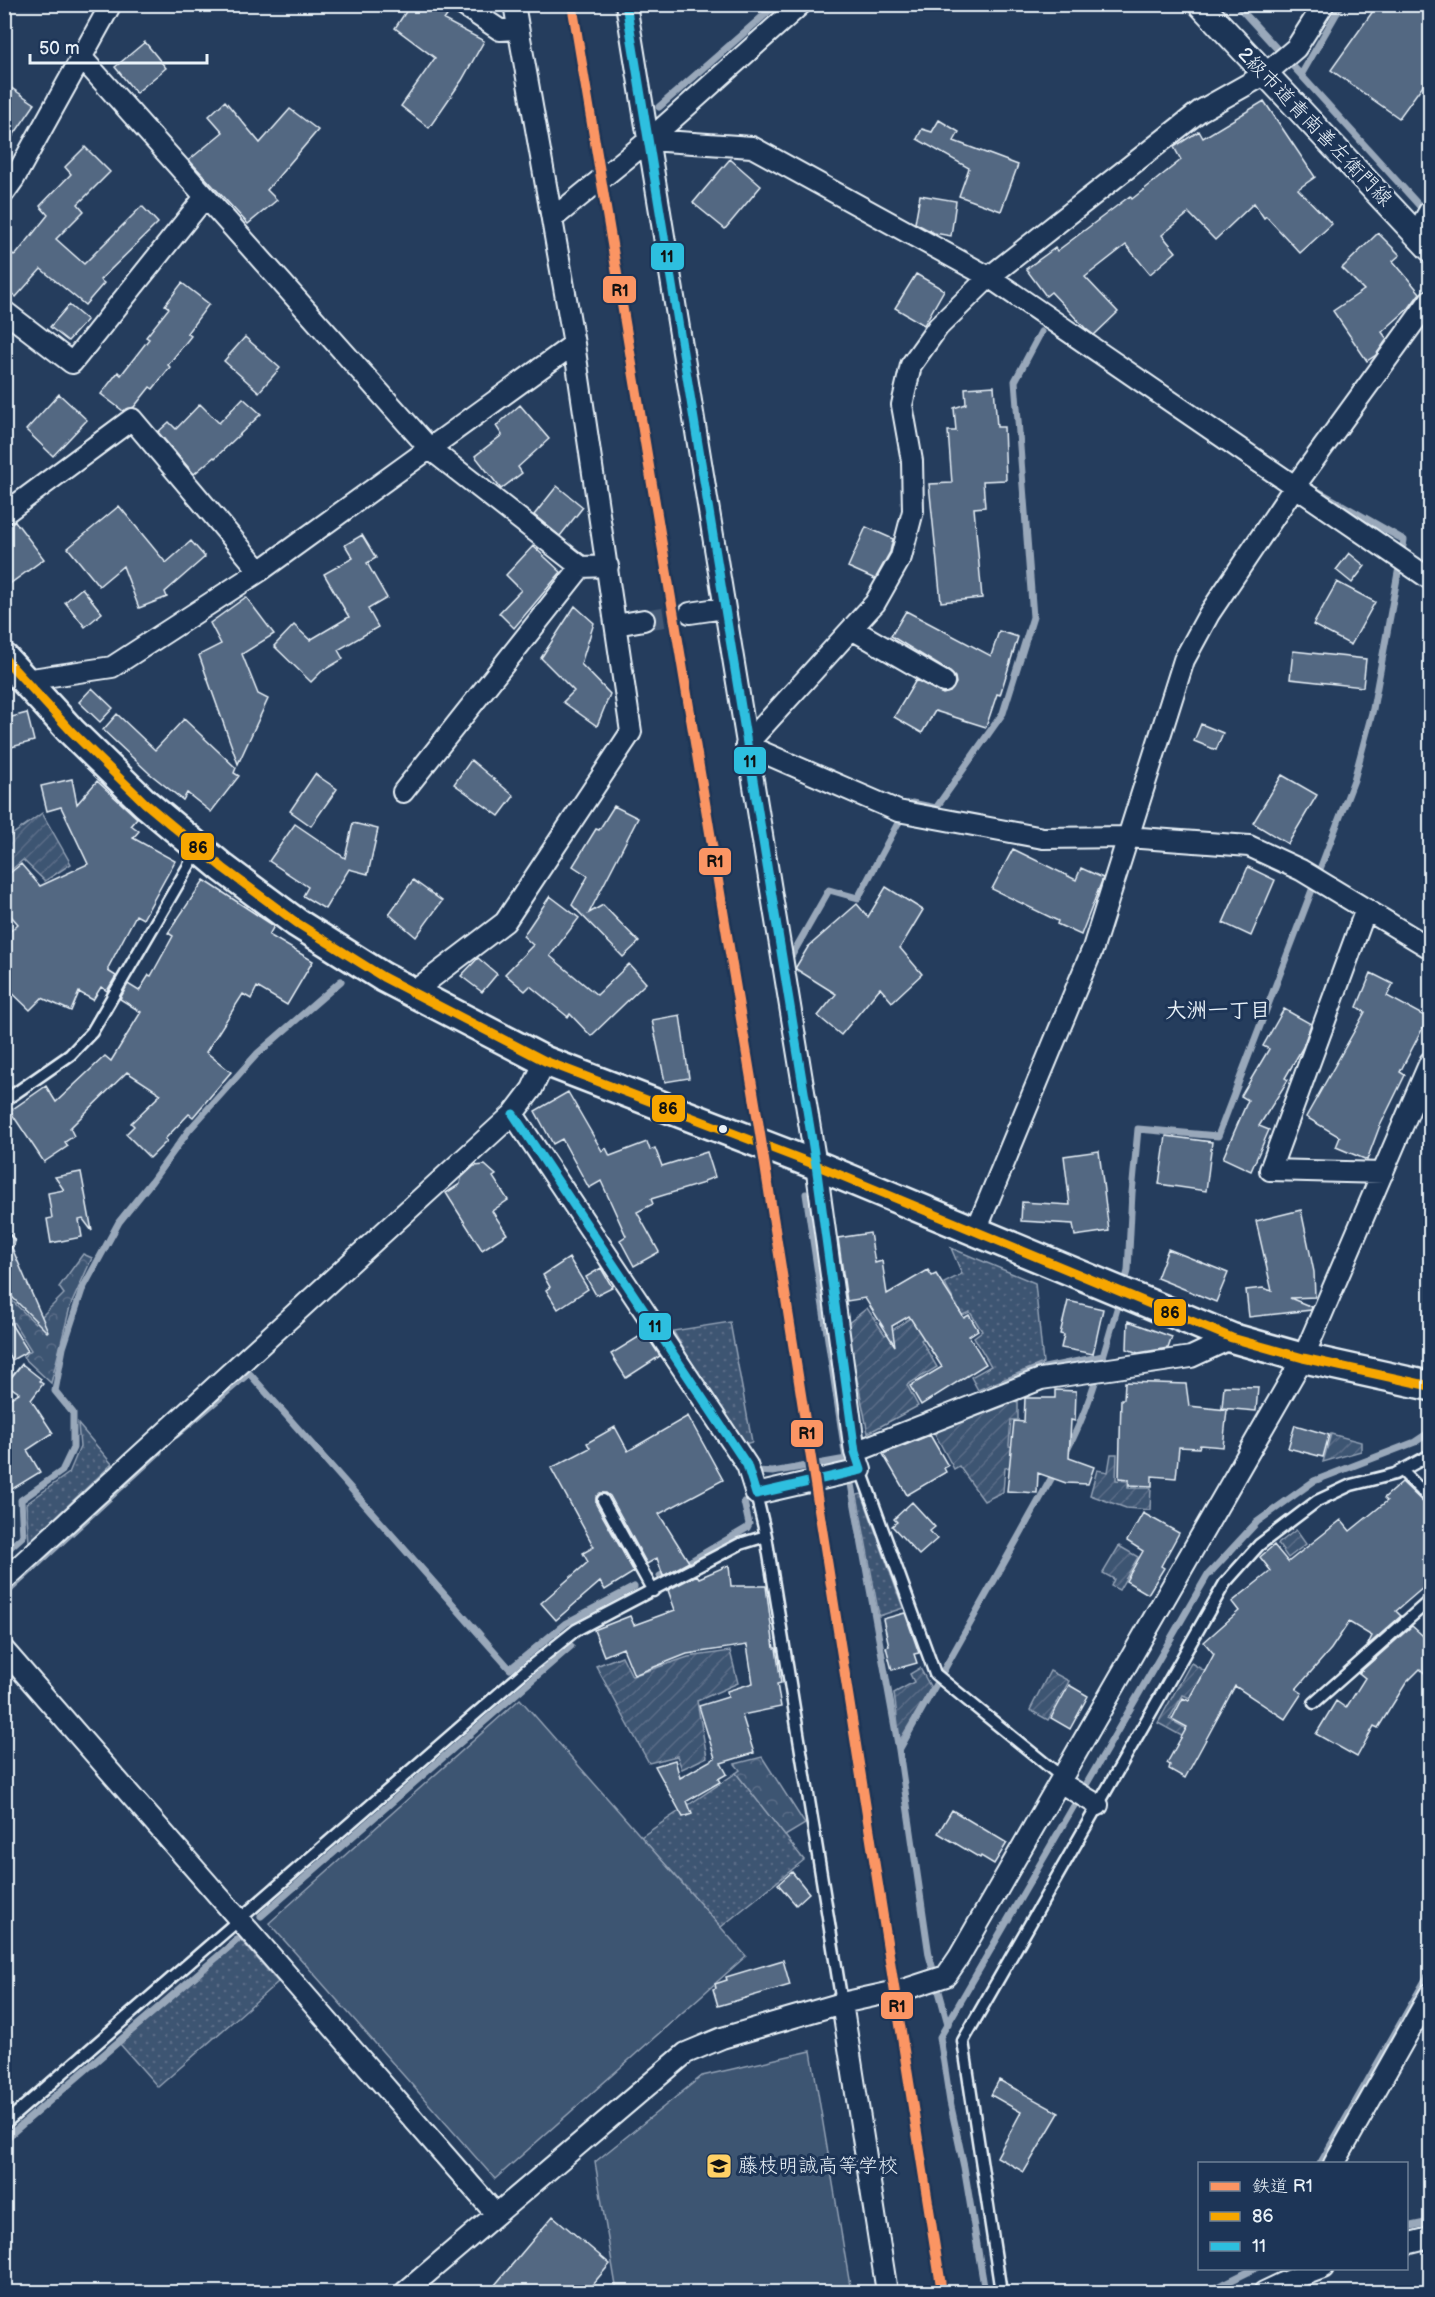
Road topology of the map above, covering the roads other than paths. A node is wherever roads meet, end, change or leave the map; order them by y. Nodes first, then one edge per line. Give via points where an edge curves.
1 (111, 4) edge
2 (461, 4) edge
3 (514, 4) edge
4 (626, 4) edge
5 (801, 4) edge
6 (1200, 4) edge
7 (1324, 4) edge
8 (518, 29) junction
9 (82, 58) junction
10 (1264, 75) junction
11 (649, 140) junction
12 (8, 181) edge
13 (205, 196) junction
14 (1431, 210) edge
15 (552, 219) junction
16 (1424, 241) edge
17 (989, 277) junction
18 (1431, 300) edge
19 (4, 311) edge
20 (574, 344) junction
21 (430, 449) junction
22 (1295, 486) junction
23 (4, 514) edge
24 (608, 566) junction
25 (581, 567) junction
26 (260, 571) junction
27 (1431, 579) edge
28 (724, 608) junction
29 (690, 613) tunnel mouth
30 (644, 620) tunnel mouth
31 (616, 625) junction
32 (852, 629) junction
33 (4, 658) edge
34 (25, 680) junction
35 (944, 682) dead end
36 (746, 745) junction
37 (403, 792) dead end
38 (1127, 837) junction
39 (199, 848) junction
40 (1366, 909) junction
41 (1431, 948) edge
42 (413, 992) junction
43 (545, 1061) junction
44 (1431, 1062) edge
45 (4, 1101) edge
46 (513, 1114) junction
47 (816, 1165) junction
48 (1383, 1173) junction
49 (975, 1233) junction
50 (1232, 1338) junction
51 (1303, 1358) junction
52 (1431, 1386) edge
53 (1431, 1455) edge
54 (853, 1467) junction
55 (1402, 1471) junction
56 (756, 1494) junction
57 (1431, 1498) edge
58 (603, 1500) dead end
59 (766, 1536) junction
60 (4, 1581) edge
61 (652, 1591) junction
62 (1431, 1600) edge
63 (4, 1650) edge
64 (1314, 1703) dead end
65 (1062, 1780) junction
66 (1090, 1801) junction
67 (240, 1919) junction
68 (1431, 1994) edge
69 (842, 2002) junction
70 (4, 2124) edge
71 (1335, 2162) edge
72 (496, 2214) junction
73 (1431, 2238) edge
74 (1408, 2244) edge
75 (1312, 2270) edge
76 (1279, 2276) edge
77 (405, 2292) edge
78 (888, 2292) edge
79 (1001, 2292) edge
80 (1264, 2292) edge

1 - 9 street
2 - 8 street via 500,30
3 - 8 street
4 - 11 street
5 - 11 street
6 - 10 street, 2級市道青南善左衛門線
7 - 10 street via 1296,48
8 - 15 street
9 - 12 street
9 - 13 street
10 - 16 street, 2級市道青南善左衛門線
10 - 17 street via 1200,111
11 - 15 street
11 - 17 street via 752,147
11 - 28 street
13 - 19 street via 72,363
13 - 21 street
14 - 16 street
15 - 20 street
17 - 22 street
17 - 32 street via 938,327 910,365 902,405 912,461 913,511 901,557 875,603
18 - 22 street
20 - 21 street
20 - 24 street
21 - 25 street
21 - 26 street
22 - 27 street
22 - 38 street via 1209,614 1184,660
23 - 26 street via 132,419
24 - 25 street
24 - 31 street
25 - 37 street
26 - 34 street via 112,667
28 - 29 street
28 - 36 street
30 - 31 street
31 - 42 street via 631,732 505,922
32 - 35 street
32 - 36 street
33 - 34 main road
34 - 39 main road via 145,803
36 - 38 street via 898,811 1043,838
36 - 47 street
38 - 40 street via 1249,846 1301,870
38 - 49 street via 1093,948
39 - 42 main road via 297,923
39 - 45 lane via 92,1032 70,1055
40 - 41 street
40 - 48 street via 1270,1170
42 - 43 main road
43 - 46 street via 532,1089
43 - 47 main road
44 - 48 street
46 - 56 street via 747,1465
46 - 60 street
47 - 49 main road
47 - 54 street
48 - 51 street
49 - 50 main road
50 - 51 main road
50 - 54 street via 1191,1357 1041,1378
51 - 52 main road
51 - 65 street
53 - 55 lane
54 - 56 street
54 - 65 lane via 935,1674
55 - 57 lane
55 - 66 lane via 1351,1485 1317,1501 1252,1553 1225,1583
56 - 59 lane
58 - 61 lane
59 - 61 lane via 740,1544
59 - 69 lane
61 - 67 lane via 576,1630
62 - 64 lane
63 - 67 street
65 - 66 street
65 - 69 street via 939,1978
66 - 79 lane via 963,2041
67 - 70 lane
67 - 72 street
68 - 71 street
69 - 72 street via 722,2038 686,2054
69 - 78 street
72 - 77 street
73 - 74 street
75 - 76 street
76 - 80 street

